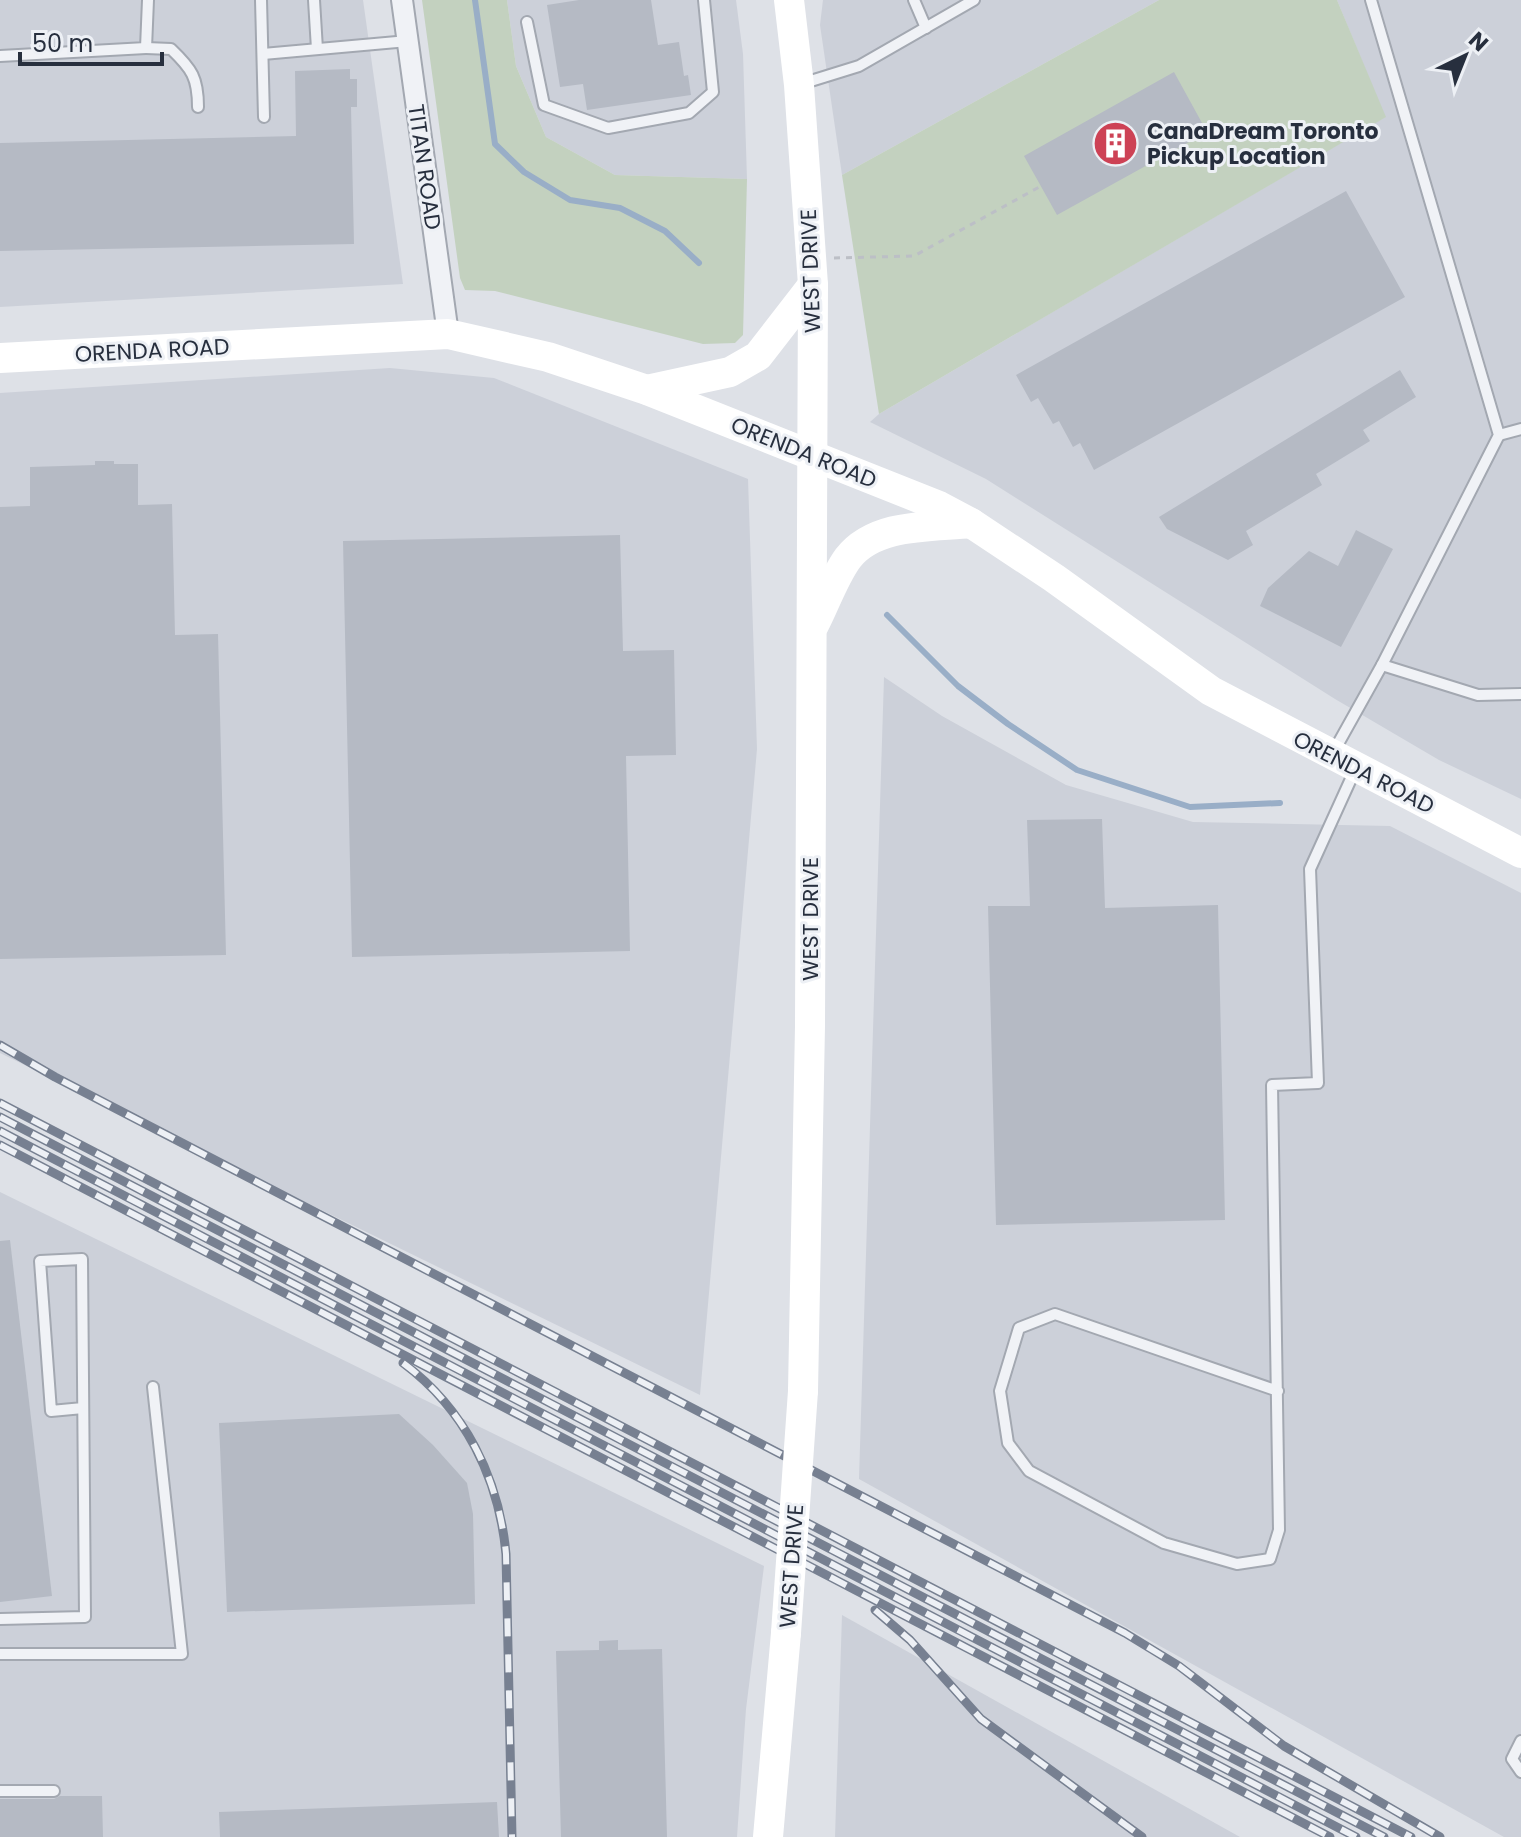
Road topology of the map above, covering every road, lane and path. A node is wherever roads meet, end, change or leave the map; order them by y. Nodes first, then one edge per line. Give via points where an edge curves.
1 (148, 0) edge
2 (261, 0) edge
3 (314, 0) edge
4 (402, 0) edge
5 (704, 0) edge
6 (789, 0) edge
7 (914, 0) edge
8 (974, 0) edge
9 (1371, 0) edge
10 (527, 22) dead end
11 (926, 28) junction
12 (408, 41) junction
13 (146, 48) junction
14 (317, 49) junction
15 (263, 54) junction
16 (0, 56) edge
17 (799, 85) junction
18 (198, 107) dead end
19 (264, 117) dead end
20 (1041, 186) dead end
21 (811, 270) junction
22 (448, 334) junction
23 (0, 358) edge
24 (647, 390) junction
25 (1521, 429) edge
26 (1499, 435) junction
27 (811, 455) junction
28 (971, 523) junction
29 (811, 630) junction
30 (1382, 665) junction
31 (1521, 694) edge
32 (1344, 762) junction
33 (1521, 853) edge
34 (153, 1387) dead end
35 (1278, 1391) junction
36 (83, 1408) junction
37 (0, 1619) edge
38 (1, 1655) edge
39 (1521, 1741) edge
40 (1521, 1772) edge
41 (0, 1791) edge
42 (54, 1791) dead end
43 (768, 1837) edge

1 - 13 lane
2 - 15 lane
3 - 14 lane
4 - 12 street, TITAN ROAD
5 - 10 lane via 713,92 689,113 608,128 544,105
6 - 17 street, WEST DRIVE
7 - 11 lane
8 - 11 lane
9 - 26 lane
11 - 17 lane via 859,66
12 - 14 lane
12 - 22 street, TITAN ROAD
13 - 16 lane
13 - 18 lane via 171,49 184,61 198,82
14 - 15 lane
15 - 19 lane
17 - 21 street, WEST DRIVE
20 - 21 path via 914,256 843,259
21 - 24 street via 758,356 730,372
21 - 27 street, WEST DRIVE
22 - 23 street, ORENDA ROAD
22 - 24 street, ORENDA ROAD via 548,357
24 - 27 street, ORENDA ROAD
25 - 26 lane
26 - 30 lane
27 - 28 street, ORENDA ROAD
27 - 29 street, WEST DRIVE
28 - 29 street via 887,532 860,546 847,560
28 - 32 street, ORENDA ROAD via 1211,691
29 - 43 street, WEST DRIVE, bridge via 803,1391
30 - 31 lane via 1478,695
30 - 32 lane
32 - 33 street, ORENDA ROAD
32 - 35 lane via 1310,869 1318,1083 1272,1085
34 - 38 lane via 182,1654
35 - 35 lane via 1279,1530 1270,1559 1237,1564 1164,1543 1029,1471 1008,1443 1000,1391 1019,1328 1055,1314
36 - 36 lane via 82,1259 40,1261 51,1411
36 - 37 lane via 85,1617
39 - 40 lane via 1512,1759
41 - 42 lane

